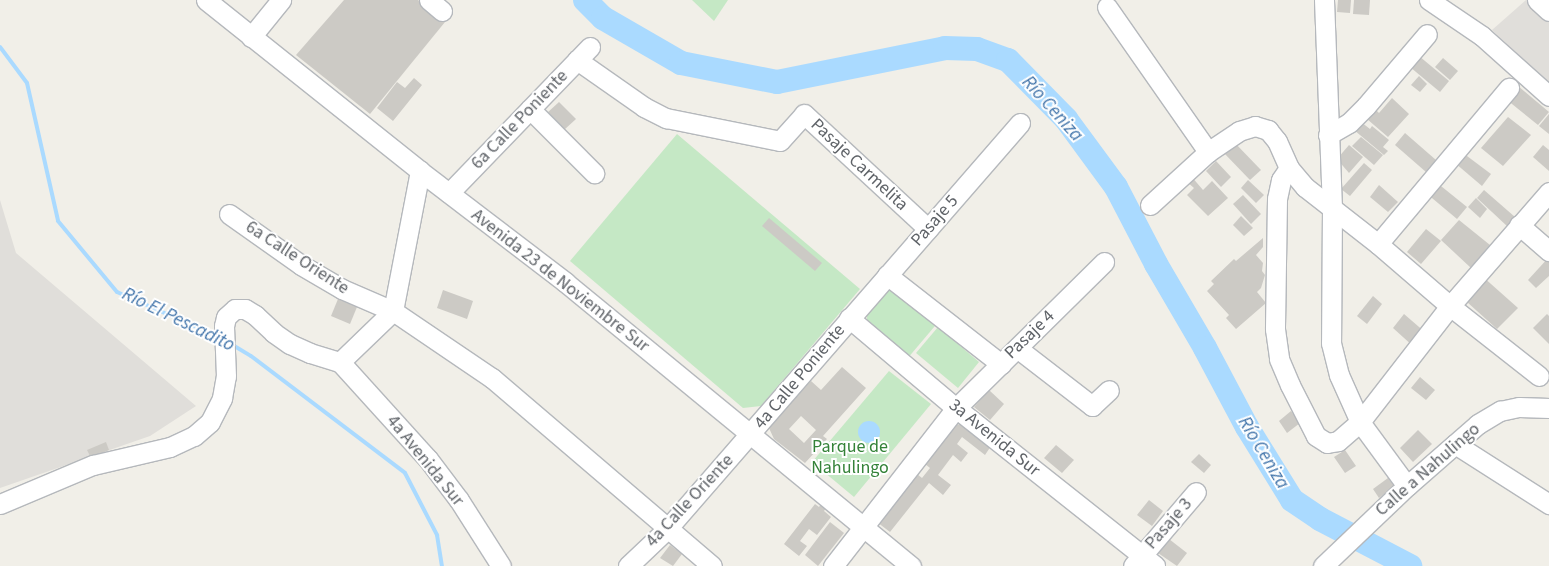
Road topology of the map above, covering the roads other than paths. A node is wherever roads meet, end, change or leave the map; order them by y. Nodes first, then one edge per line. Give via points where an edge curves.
1 (206, 0) edge
2 (281, 0) edge
3 (1324, 0) edge
4 (1429, 0) edge
5 (1537, 0) edge
6 (1107, 7) dead end
7 (1549, 12) edge
8 (1427, 34) dead end
9 (251, 37) junction
10 (584, 54) joint
11 (1509, 88) dead end
12 (1549, 96) edge
13 (530, 109) junction
14 (1020, 123) dead end
15 (1328, 135) junction
16 (1208, 152) junction
17 (1289, 168) junction
18 (420, 171) junction
19 (594, 172) dead end
20 (1549, 192) edge
21 (449, 193) junction
22 (1150, 205) dead end
23 (1332, 208) junction
24 (229, 214) dead end
25 (1519, 225) junction
26 (928, 229) junction
27 (1378, 244) junction
28 (1549, 251) edge
29 (1104, 262) dead end
30 (888, 275) junction
31 (1450, 306) junction
32 (393, 311) junction
33 (849, 318) junction
34 (1017, 348) junction
35 (340, 362) junction
36 (1001, 364) junction
37 (1544, 371) edge
38 (1109, 390) dead end
39 (956, 408) junction
40 (1544, 408) edge
41 (1360, 422) junction
42 (750, 435) junction
43 (1455, 444) junction
44 (1407, 486) junction
45 (1196, 492) dead end
46 (0, 504) edge
47 (1549, 504) edge
48 (863, 527) junction
49 (667, 529) junction
50 (1143, 563) edge
51 (500, 566) edge
52 (628, 566) edge
53 (712, 566) edge
54 (833, 566) edge
55 (911, 566) edge
56 (1323, 566) edge

1 - 9 street, Avenida 23 de Noviembre Sur
2 - 9 street
3 - 15 street
4 - 12 street via 1482,36
5 - 7 street
6 - 16 street
8 - 15 street via 1366,106 1348,123
9 - 18 street, Avenida 23 de Noviembre Sur
10 - 13 street, 6a Calle Poniente
10 - 26 street, Pasaje Carmelita via 644,108 666,118 780,141 804,114
11 - 27 street
13 - 19 street
13 - 21 street, 6a Calle Poniente
14 - 26 street, Pasaje 5
15 - 23 street
16 - 17 street via 1239,131 1255,126 1268,130 1277,141
16 - 22 street
17 - 23 street via 1304,187
17 - 41 street via 1277,199 1275,329 1279,359 1316,436 1327,443 1338,441
18 - 21 street, Avenida 23 de Noviembre Sur
18 - 32 street
20 - 25 street
21 - 42 street, Avenida 23 de Noviembre Sur via 565,282
23 - 27 street
23 - 41 street via 1331,342 1339,375
24 - 32 street, 6a Calle Oriente via 301,265
25 - 28 street
25 - 31 street
26 - 30 street, Pasaje 5
27 - 31 street
29 - 34 street, Pasaje 4
30 - 33 street, Pasaje 5
30 - 36 street
31 - 37 street
31 - 41 street
32 - 35 street
32 - 49 street, 6a Calle Oriente via 492,378
33 - 39 street, 3a Avenida Sur
33 - 42 street, 4a Calle Poniente
34 - 36 street, Pasaje 4
34 - 38 street via 1092,406
35 - 46 street via 290,344 245,309 234,309 226,317 224,326 226,376 222,398 210,422 194,436 170,447 93,465
35 - 51 street, 4a Avenida Sur via 428,459 459,500
36 - 39 street, Pasaje 4
37 - 40 street
39 - 48 street, Pasaje 4
39 - 50 street, 3a Avenida Sur
40 - 43 street, Calle a Nahulingo via 1519,407 1500,411 1478,424
41 - 44 street
42 - 48 street, Avenida 23 de Noviembre Sur
42 - 49 street, 4a Calle Oriente
43 - 44 street, Calle a Nahulingo
43 - 47 street
44 - 56 street, Calle a Nahulingo
45 - 50 street, Pasaje 3
48 - 54 street, Pasaje 4
48 - 55 street, Avenida 23 de Noviembre Sur
49 - 52 street, 4a Calle Oriente
49 - 53 street, 6a Calle Oriente

